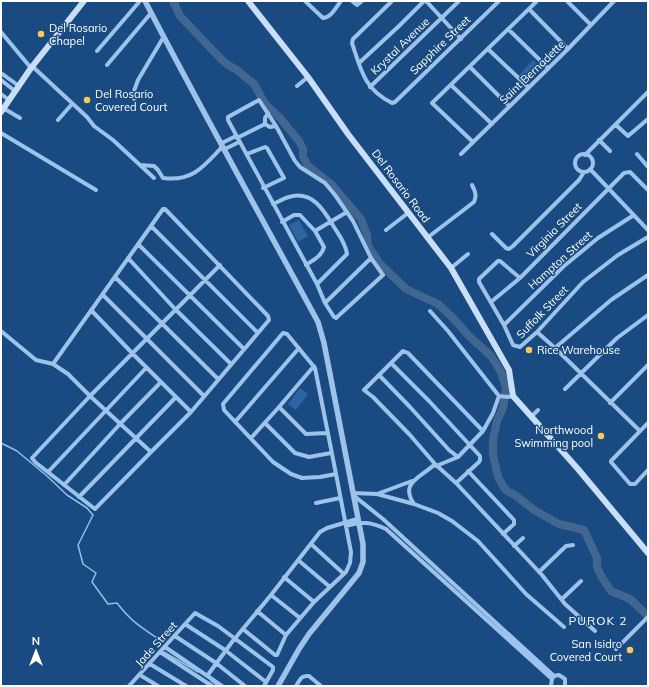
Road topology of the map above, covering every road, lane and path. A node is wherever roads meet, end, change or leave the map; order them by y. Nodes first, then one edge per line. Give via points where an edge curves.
1 (140, 1) edge
2 (145, 1) edge
3 (248, 1) edge
4 (305, 1) edge
5 (341, 1) edge
6 (352, 1) edge
7 (362, 1) edge
8 (392, 1) edge
9 (425, 1) edge
10 (459, 1) edge
11 (498, 1) edge
12 (537, 1) edge
13 (567, 1) edge
14 (614, 1) edge
15 (81, 2) edge
16 (528, 9) junction
17 (151, 13) junction
18 (442, 18) junction
19 (591, 25) junction
20 (508, 29) junction
21 (1, 32) edge
22 (163, 38) junction
23 (461, 39) junction
24 (488, 49) junction
25 (568, 49) junction
26 (97, 51) dead end
27 (359, 63) junction
28 (107, 65) dead end
29 (32, 67) junction
30 (470, 67) junction
31 (548, 68) junction
32 (1, 73) edge
33 (308, 77) junction
34 (1, 80) edge
35 (451, 84) junction
36 (297, 86) dead end
37 (370, 87) junction
38 (528, 87) junction
39 (17, 88) junction
40 (648, 92) edge
41 (1, 94) edge
42 (134, 99) dead end
43 (9, 100) junction
44 (72, 104) junction
45 (509, 106) junction
46 (2, 110) edge
47 (268, 113) junction
48 (20, 118) dead end
49 (648, 119) edge
50 (58, 120) dead end
51 (266, 124) junction
52 (492, 124) junction
53 (616, 125) junction
54 (276, 126) junction
55 (1, 133) edge
56 (237, 138) junction
57 (599, 140) junction
58 (473, 142) junction
59 (223, 146) junction
60 (610, 151) dead end
61 (247, 154) junction
62 (461, 154) dead end
63 (636, 154) dead end
64 (585, 155) junction
65 (138, 164) junction
66 (648, 167) edge
67 (590, 169) junction
68 (584, 172) junction
69 (154, 178) dead end
70 (472, 185) dead end
71 (263, 188) junction
72 (609, 189) junction
73 (96, 190) dead end
74 (648, 190) edge
75 (273, 204) junction
76 (347, 212) junction
77 (408, 213) junction
78 (634, 215) junction
79 (282, 222) junction
80 (331, 222) junction
81 (151, 226) junction
82 (386, 230) dead end
83 (648, 230) edge
84 (315, 231) junction
85 (492, 234) dead end
86 (648, 237) edge
87 (427, 238) junction
88 (138, 244) junction
89 (468, 254) dead end
90 (128, 258) junction
91 (371, 258) junction
92 (220, 265) junction
93 (306, 265) junction
94 (451, 268) junction
95 (648, 275) edge
96 (115, 277) junction
97 (520, 278) junction
98 (204, 280) junction
99 (316, 284) junction
100 (102, 294) junction
101 (190, 295) junction
102 (490, 302) junction
103 (325, 303) junction
104 (176, 309) junction
105 (91, 310) junction
106 (430, 311) dead end
107 (648, 314) edge
108 (161, 323) junction
109 (504, 325) junction
110 (1, 331) edge
111 (537, 332) junction
112 (258, 333) junction
113 (146, 339) junction
114 (298, 348) junction
115 (555, 348) junction
116 (244, 349) junction
117 (132, 353) junction
118 (391, 363) junction
119 (53, 364) junction
120 (231, 364) junction
121 (648, 365) edge
122 (314, 366) junction
123 (146, 368) junction
124 (581, 374) junction
125 (379, 375) junction
126 (218, 379) junction
127 (161, 382) junction
128 (565, 389) dead end
129 (90, 396) junction
130 (204, 396) junction
131 (500, 396) junction
132 (511, 396) junction
133 (176, 398) junction
134 (610, 403) junction
135 (279, 407) junction
136 (105, 410) junction
137 (538, 410) dead end
138 (191, 412) junction
139 (531, 417) junction
140 (235, 422) junction
141 (265, 423) junction
142 (648, 423) edge
143 (120, 424) junction
144 (483, 431) junction
145 (640, 431) junction
146 (327, 433) junction
147 (136, 438) junction
148 (251, 438) junction
149 (470, 445) junction
150 (151, 452) junction
151 (331, 453) junction
152 (458, 456) junction
153 (435, 465) junction
154 (648, 470) edge
155 (468, 471) junction
156 (48, 472) junction
157 (336, 474) junction
158 (412, 481) junction
159 (456, 483) junction
160 (64, 485) junction
161 (353, 494) junction
162 (377, 494) junction
163 (79, 497) junction
164 (340, 498) junction
165 (316, 503) dead end
166 (414, 504) junction
167 (358, 521) junction
168 (345, 524) junction
169 (503, 534) junction
170 (523, 538) dead end
171 (311, 544) junction
172 (574, 545) dead end
173 (514, 546) junction
174 (648, 554) edge
175 (298, 560) junction
176 (539, 572) junction
177 (344, 574) junction
178 (284, 577) junction
179 (581, 581) dead end
180 (330, 587) junction
181 (271, 595) junction
182 (562, 599) junction
183 (314, 602) junction
184 (257, 612) junction
185 (300, 618) junction
186 (647, 618) edge
187 (185, 624) junction
188 (564, 627) dead end
189 (243, 629) junction
190 (596, 631) dead end
191 (286, 635) junction
192 (175, 636) junction
193 (236, 637) junction
194 (165, 647) junction
195 (616, 649) dead end
196 (225, 650) junction
197 (160, 652) junction
198 (216, 663) junction
199 (150, 664) junction
200 (140, 675) junction
201 (207, 675) junction
202 (204, 680) junction
203 (552, 681) edge
204 (265, 684) edge
205 (129, 686) edge
206 (158, 686) edge
207 (186, 686) edge
208 (212, 686) edge
209 (222, 686) edge
210 (245, 686) edge
211 (278, 686) edge
212 (296, 686) edge
213 (321, 686) edge
214 (546, 686) edge
215 (565, 686) edge

1 - 26 street
2 - 17 street
3 - 33 main road, Del Rosario Road
4 - 5 street via 326,18
6 - 7 street via 356,5
8 - 27 street via 353,39
9 - 18 street
9 - 27 street
10 - 18 street, Krystal Avenue
11 - 23 street, Sapphire Street
12 - 16 street
13 - 19 street
14 - 19 street, Saint Bernadette
15 - 29 main road
16 - 20 street
16 - 25 street
17 - 22 street
17 - 28 street
18 - 23 street
18 - 37 street, Krystal Avenue
19 - 25 street, Saint Bernadette
20 - 24 street
20 - 31 street
21 - 29 street
22 - 42 street via 138,80
22 - 59 street
23 - 37 street, Sapphire Street via 395,102 389,102
24 - 30 street
24 - 38 street
25 - 31 street, Saint Bernadette
27 - 37 street
29 - 39 main road
29 - 44 street
30 - 35 street
30 - 45 street
31 - 38 street, Saint Bernadette
32 - 39 street
33 - 36 street
33 - 77 main road, Del Rosario Road
34 - 39 street
35 - 52 street
35 - 58 street via 433,101 433,104
38 - 45 street, Saint Bernadette
39 - 43 main road
40 - 53 street
41 - 43 street
43 - 46 main road
44 - 50 street
44 - 65 street
45 - 52 street, Saint Bernadette
46 - 48 street
47 - 51 street via 265,118
47 - 54 street
47 - 56 street via 259,100 228,117
49 - 53 street via 628,136
51 - 54 street via 270,127
51 - 56 street
52 - 58 street, Saint Bernadette
53 - 57 street
54 - 76 street via 294,161 325,183
55 - 73 street
56 - 59 street
56 - 61 street
57 - 60 street
57 - 64 street
58 - 62 street, Saint Bernadette
59 - 65 street via 192,175 162,178 154,166
59 - 161 street via 318,322
61 - 71 street
61 - 71 street via 267,148 284,178
63 - 66 street
64 - 67 street via 592,159
64 - 68 street via 577,158 575,163 577,168
65 - 69 street
67 - 68 street
67 - 72 street
68 - 85 street via 579,180 509,249
70 - 87 street via 476,198 474,202
71 - 75 street
72 - 74 street, Virginia Street via 624,174 630,172
72 - 78 street
72 - 97 street, Virginia Street
75 - 79 street
75 - 80 street via 298,195 306,197 320,205
76 - 80 street
76 - 91 street
77 - 82 street
77 - 87 main road, Del Rosario Road
78 - 83 street
78 - 109 street, Hampton Street via 598,238 564,266
79 - 84 street via 294,215 300,215
79 - 93 street
80 - 84 street
80 - 99 street via 347,249 347,254
81 - 88 street
81 - 92 street via 165,209
81 - 98 street
84 - 93 street via 324,247 320,255
86 - 111 street, Suffolk Street via 618,255 583,282
87 - 94 main road, Del Rosario Road
88 - 90 street
88 - 101 street
89 - 94 street
90 - 96 street
90 - 104 street
91 - 103 street
91 - 103 street via 382,275 338,317 334,317
92 - 98 street
92 - 112 street via 268,316 269,320
93 - 99 street
94 - 132 main road, Del Rosario Road via 509,370
95 - 115 street via 611,300
96 - 100 street
96 - 108 street
97 - 102 street, Virginia Street
97 - 102 street, Suffolk Street via 498,261 479,279
98 - 101 street
98 - 112 street
99 - 103 street
100 - 105 street
100 - 113 street
101 - 104 street
101 - 116 street
102 - 109 street, Suffolk Street
104 - 108 street
104 - 120 street
105 - 117 street
105 - 119 street
106 - 131 street
107 - 124 street via 617,338
108 - 113 street
108 - 126 street
109 - 111 street, Suffolk Street via 513,345 518,348
110 - 119 street via 36,360
111 - 115 street
112 - 116 street
113 - 117 street
113 - 130 street
114 - 122 street
114 - 140 street
114 - 140 street via 287,334 282,333 223,404 224,410
115 - 124 street
116 - 120 street
117 - 123 street
117 - 129 street
118 - 125 street
118 - 144 street via 401,352 406,351
118 - 149 street
119 - 129 street via 68,374
120 - 126 street
121 - 134 street
122 - 135 street
122 - 146 street
123 - 127 street
123 - 136 street
124 - 128 street
124 - 134 street
125 - 152 street via 449,450
125 - 153 street via 364,390 410,434
126 - 130 street
127 - 133 street
127 - 143 street
129 - 136 street
129 - 156 street via 32,458
130 - 138 street
131 - 132 street
131 - 144 street via 494,413
132 - 139 main road
133 - 138 street
133 - 147 street
134 - 145 street
135 - 141 street
135 - 146 street via 306,434
136 - 143 street
136 - 156 street
137 - 139 street
138 - 150 street
139 - 174 main road
140 - 148 street
141 - 148 street
141 - 151 street via 295,453 309,457
142 - 145 street
143 - 147 street
143 - 160 street
144 - 149 street
145 - 154 street via 611,461 630,484
146 - 151 street
147 - 150 street
147 - 163 street
148 - 157 street via 273,462 291,474 302,478
149 - 152 street
149 - 155 street via 480,456 480,460
150 - 163 street via 97,509 93,509
151 - 157 street
152 - 153 street
153 - 158 street
153 - 159 street
155 - 159 street
155 - 169 street via 514,520 514,524
156 - 160 street
157 - 164 street
158 - 162 street
158 - 166 street via 408,490
159 - 169 street
160 - 163 street
161 - 162 street
161 - 167 street
161 - 203 street via 383,519
162 - 166 street
164 - 165 street
164 - 168 street
166 - 188 street via 438,512 478,541 526,594
167 - 168 street
167 - 203 street via 386,529
167 - 211 street via 364,544 363,562 359,573 309,634
168 - 171 street via 324,529
168 - 177 street via 351,552 350,563
169 - 173 street
170 - 173 street
171 - 175 street
171 - 177 street
172 - 176 street via 566,546
173 - 176 street
175 - 178 street
175 - 180 street
176 - 182 street
177 - 180 street
178 - 181 street
178 - 183 street
179 - 182 street
180 - 183 street
181 - 184 street
181 - 185 street
182 - 190 street
183 - 185 street
184 - 189 street
184 - 191 street
185 - 191 street
186 - 195 street
187 - 192 street, Jade Street
187 - 193 street, Jade Street via 195,613
187 - 196 street
189 - 191 street via 275,655 279,653
189 - 193 street
192 - 194 street, Jade Street
192 - 198 street
193 - 196 street
193 - 204 street via 273,669
194 - 197 street, Jade Street
194 - 201 street
196 - 198 street
196 - 204 street
197 - 199 street, Jade Street
197 - 202 street
198 - 201 street
198 - 210 street
199 - 200 street, Jade Street
199 - 207 street
200 - 205 street, Jade Street
200 - 206 street
201 - 202 street
201 - 209 street
202 - 208 street
203 - 214 street
203 - 215 street via 559,675 564,677
212 - 213 street via 301,678 309,676

